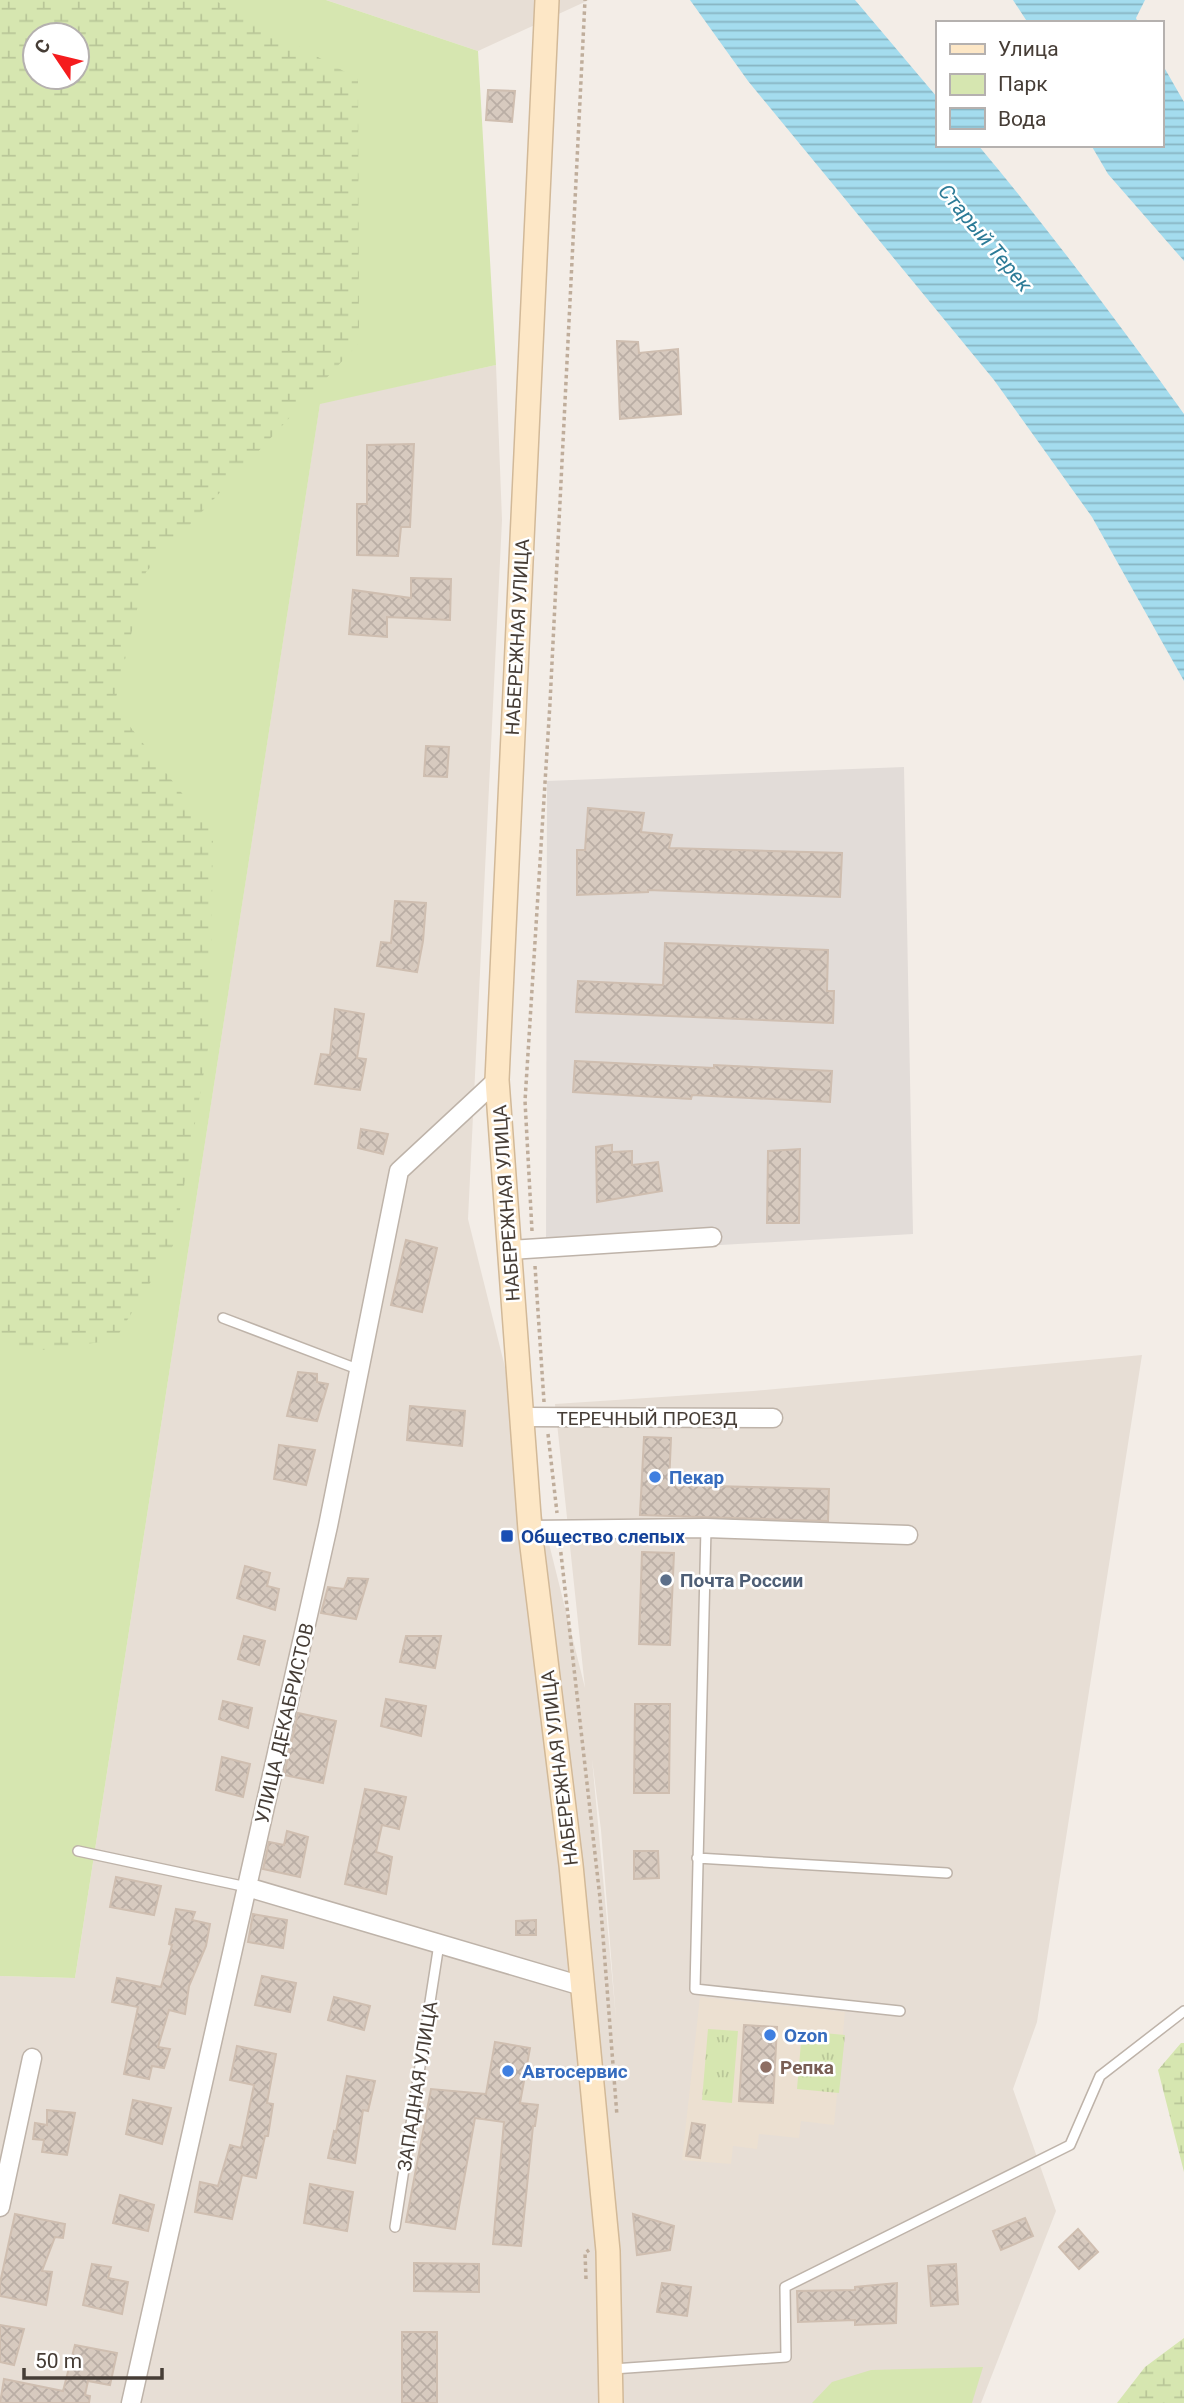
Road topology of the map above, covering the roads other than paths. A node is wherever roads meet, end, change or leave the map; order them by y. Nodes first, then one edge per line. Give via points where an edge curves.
1 (547, 0) edge
2 (497, 1080) junction
3 (712, 1237) dead end
4 (510, 1250) junction
5 (223, 1318) dead end
6 (360, 1370) junction
7 (522, 1417) junction
8 (773, 1418) dead end
9 (706, 1528) junction
10 (530, 1530) junction
11 (908, 1535) dead end
12 (78, 1852) dead end
13 (697, 1858) junction
14 (947, 1873) dead end
15 (247, 1887) junction
16 (439, 1944) junction
17 (582, 1986) junction
18 (900, 2011) dead end
19 (1184, 2011) edge
20 (32, 2058) dead end
21 (0, 2207) edge
22 (395, 2227) dead end
23 (612, 2370) junction
24 (131, 2403) edge
25 (613, 2403) edge

1 - 2 main road, НАБЕРЕЖНАЯ УЛИЦА
2 - 4 main road, НАБЕРЕЖНАЯ УЛИЦА
2 - 6 street, УЛИЦА ДЕКАБРИСТОВ via 400,1171
3 - 4 street
4 - 7 main road, НАБЕРЕЖНАЯ УЛИЦА
5 - 6 lane
6 - 15 street, УЛИЦА ДЕКАБРИСТОВ
7 - 8 street, ТЕРЕЧНЫЙ ПРОЕЗД
7 - 10 main road, НАБЕРЕЖНАЯ УЛИЦА
9 - 10 street
9 - 11 street
9 - 13 lane
10 - 17 main road, НАБЕРЕЖНАЯ УЛИЦА
12 - 15 lane
13 - 14 lane
13 - 18 lane via 695,1989
15 - 16 street
15 - 24 street, УЛИЦА ДЕКАБРИСТОВ
16 - 17 street
16 - 22 lane, ЗАПАДНАЯ УЛИЦА
17 - 23 main road, НАБЕРЕЖНАЯ УЛИЦА via 608,2251
19 - 23 lane via 1100,2077 1070,2145 785,2287 786,2357
20 - 21 street
23 - 25 main road, НАБЕРЕЖНАЯ УЛИЦА

